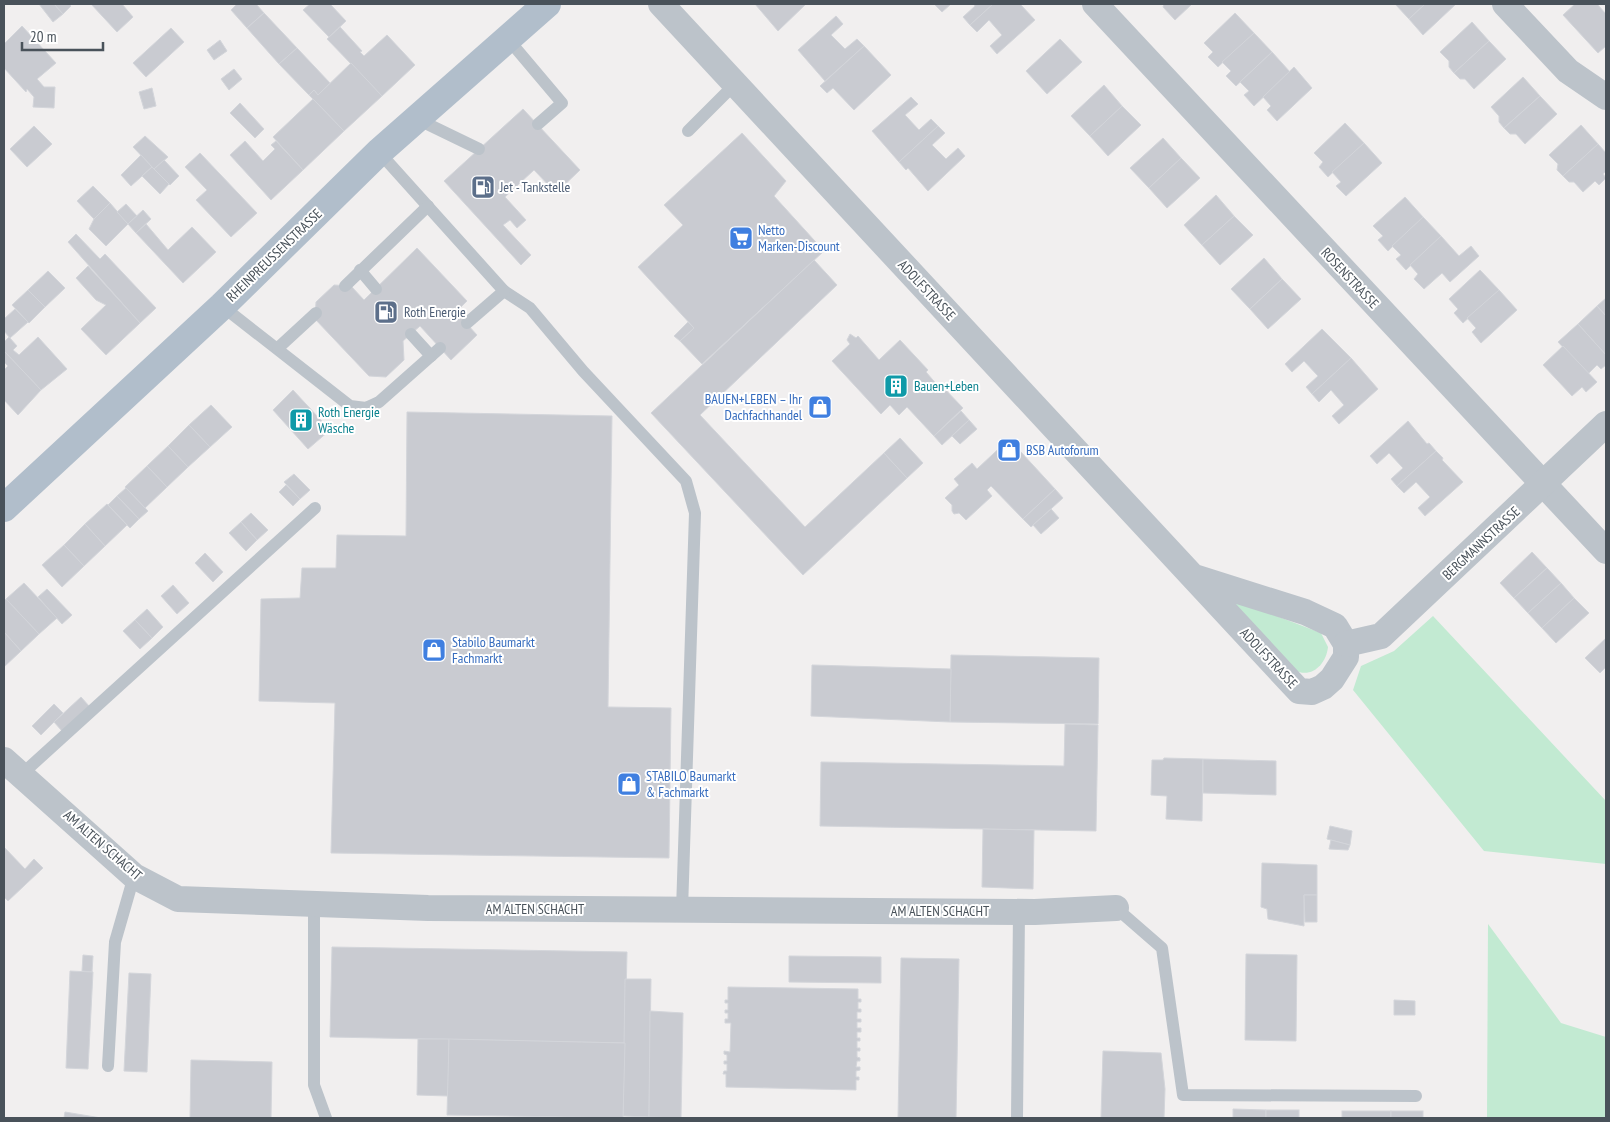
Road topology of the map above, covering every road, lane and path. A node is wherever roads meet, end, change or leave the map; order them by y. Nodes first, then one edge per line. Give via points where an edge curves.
1 (547, 4) edge
2 (661, 4) edge
3 (1094, 4) edge
4 (1505, 4) edge
5 (508, 39) junction
6 (735, 84) junction
7 (1606, 97) edge
8 (417, 119) junction
9 (538, 124) dead end
10 (688, 131) dead end
11 (479, 149) dead end
12 (379, 152) junction
13 (428, 206) junction
14 (360, 270) junction
15 (345, 286) dead end
16 (376, 289) dead end
17 (504, 291) junction
18 (222, 306) junction
19 (316, 313) dead end
20 (467, 324) dead end
21 (411, 334) dead end
22 (278, 348) junction
23 (1606, 424) edge
24 (1543, 485) junction
25 (4, 508) edge
26 (315, 508) dead end
27 (1606, 551) edge
28 (1194, 577) junction
29 (1346, 644) junction
30 (13, 767) edge
31 (134, 876) junction
32 (314, 904) junction
33 (1116, 908) joint
34 (682, 910) junction
35 (1019, 911) junction
36 (108, 1066) dead end
37 (1416, 1096) dead end
38 (326, 1118) edge
39 (1017, 1118) edge

1 - 5 main road, RHEINPREUSSENSTRASSE
2 - 6 street, ADOLFSTRASSE
3 - 24 street, ROSENSTRASSE
4 - 7 street via 1568,71
5 - 8 main road, RHEINPREUSSENSTRASSE
5 - 9 lane via 562,103
6 - 10 lane
6 - 28 street, ADOLFSTRASSE
8 - 11 lane
8 - 12 main road, RHEINPREUSSENSTRASSE
12 - 13 lane
12 - 18 main road, RHEINPREUSSENSTRASSE
13 - 14 lane
13 - 17 lane
14 - 15 lane
14 - 16 lane
17 - 20 lane
17 - 34 lane via 530,308 583,371 686,481 693,505 694,592
18 - 22 lane
18 - 25 main road, RHEINPREUSSENSTRASSE
19 - 22 lane
21 - 22 lane via 435,352 379,402 366,408 350,406
23 - 24 street, BERGMANNSTRASSE
24 - 27 street, ROSENSTRASSE
24 - 29 street, BERGMANNSTRASSE via 1381,636
26 - 30 lane
28 - 29 street, ADOLFSTRASSE via 1305,612 1334,626
28 - 29 street, ADOLFSTRASSE via 1300,691 1312,692 1332,679 1346,657
30 - 31 street, AM ALTEN SCHACHT
31 - 32 street, AM ALTEN SCHACHT via 178,899
31 - 36 lane via 115,942
32 - 34 street, AM ALTEN SCHACHT
32 - 38 lane via 314,1086
33 - 35 street, AM ALTEN SCHACHT
33 - 37 lane via 1162,948 1183,1095
34 - 35 street, AM ALTEN SCHACHT
35 - 39 lane

